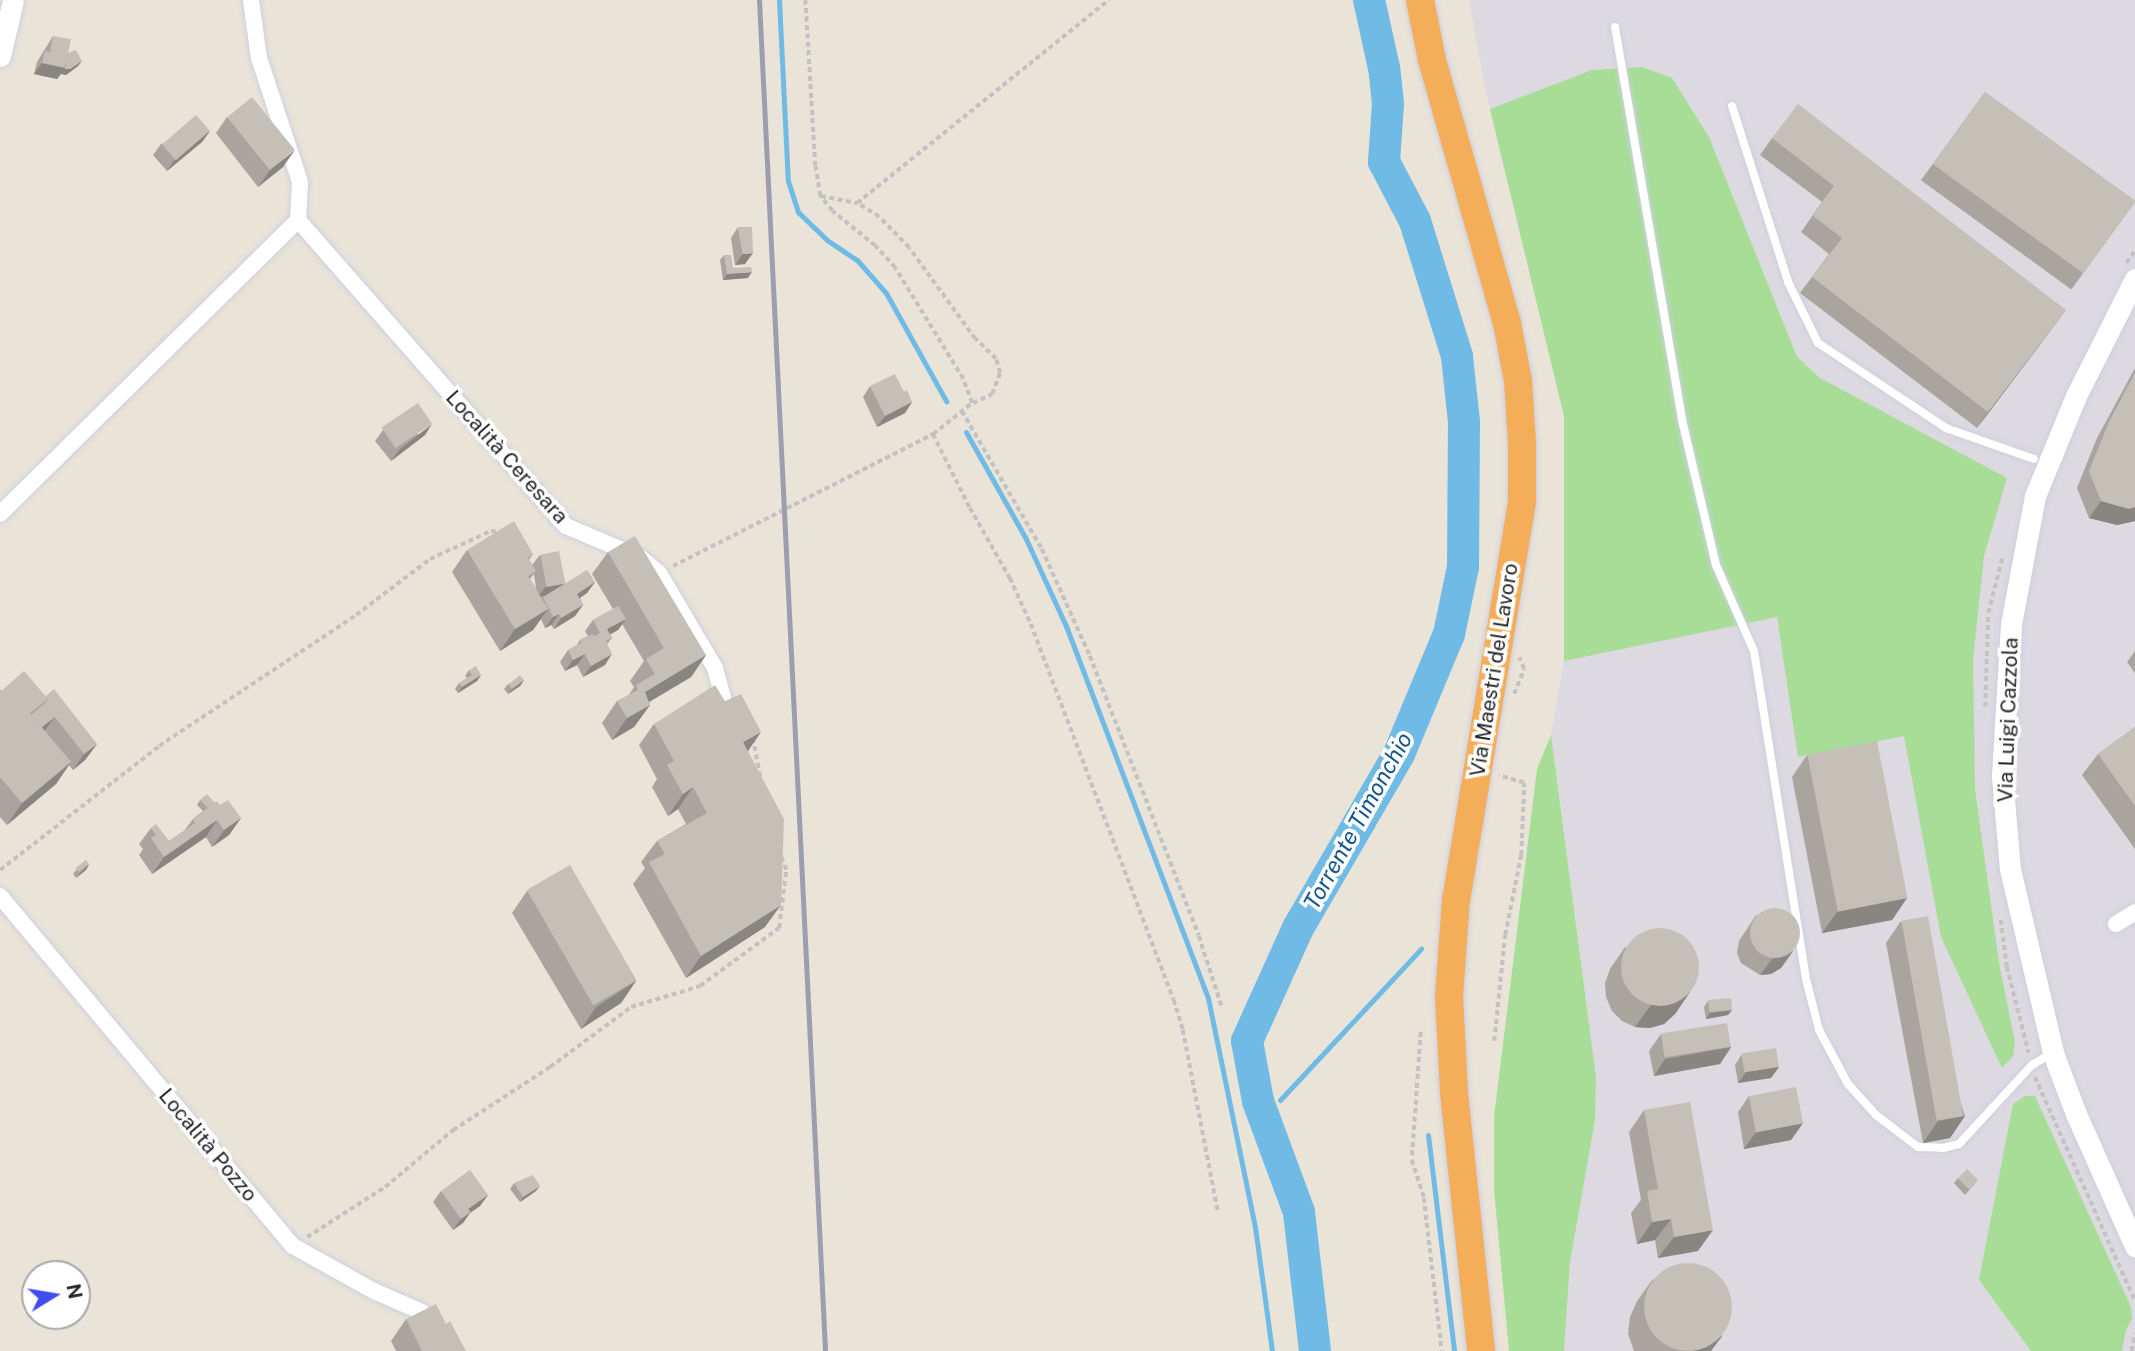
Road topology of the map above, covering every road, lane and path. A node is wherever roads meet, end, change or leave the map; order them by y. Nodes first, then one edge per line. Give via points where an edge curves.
1 (13, 0) edge
2 (251, 0) edge
3 (805, 0) edge
4 (1109, 0) edge
5 (1420, 0) edge
6 (1615, 27) dead end
7 (0, 56) edge
8 (1731, 106) dead end
9 (820, 196) junction
10 (857, 203) junction
11 (298, 220) junction
12 (2135, 251) edge
13 (2128, 275) edge
14 (972, 403) junction
15 (962, 411) junction
16 (933, 434) junction
17 (2035, 459) dead end
18 (0, 514) edge
19 (500, 532) edge
20 (2005, 548) dead end
21 (659, 573) junction
22 (733, 716) joint
23 (1985, 720) dead end
24 (763, 786) edge
25 (778, 846) edge
26 (0, 870) edge
27 (0, 896) edge
28 (2000, 911) dead end
29 (2135, 912) edge
30 (2116, 924) dead end
31 (1222, 1007) dead end
32 (1421, 1032) dead end
33 (2053, 1053) junction
34 (2032, 1065) junction
35 (1218, 1211) dead end
36 (293, 1246) junction
37 (2135, 1246) edge
38 (2135, 1301) edge
39 (2135, 1334) edge
40 (448, 1351) edge
41 (1442, 1351) edge
42 (1481, 1351) edge
43 (2131, 1351) edge

1 - 7 street
2 - 11 street via 259,58 300,182
3 - 9 path
4 - 10 path
5 - 42 highway, Via Maestri del Lavoro via 1432,60 1507,323 1518,381 1522,443 1522,502 1456,899 1449,996 1454,1093
6 - 34 lane via 1682,420 1716,565 1754,651 1806,979 1819,1030 1848,1084 1876,1115 1918,1147 1944,1149 1959,1144
8 - 17 lane via 1788,282 1818,343 1946,428
9 - 10 path
9 - 14 path via 895,268
10 - 14 path via 909,248 975,339 996,359 1000,373 992,394
11 - 18 street
11 - 21 street, Località Ceresara via 566,526 641,558
12 - 13 path
13 - 33 street, Via Luigi Cazzola via 2035,496 2011,624 2003,776 2010,869
14 - 15 path
15 - 16 path
15 - 31 path via 1042,549 1090,656 1190,910
16 - 21 path
16 - 35 path via 1026,612 1174,1000
19 - 26 path via 491,531 430,559 356,615 159,747
20 - 23 path via 1988,613
21 - 22 street, Località Ceresara via 715,668 724,702
22 - 24 path via 753,738
25 - 36 path via 786,870 779,928 700,986 631,1007 550,1068 453,1130 385,1187
27 - 36 street, Località Pozzo
28 - 34 path via 2007,967
29 - 30 street
32 - 41 path via 1412,1160 1424,1198
33 - 34 lane
33 - 37 street, Via Luigi Cazzola
34 - 38 path via 2036,1083
36 - 40 street, Località Pozzo via 422,1312
39 - 43 path

